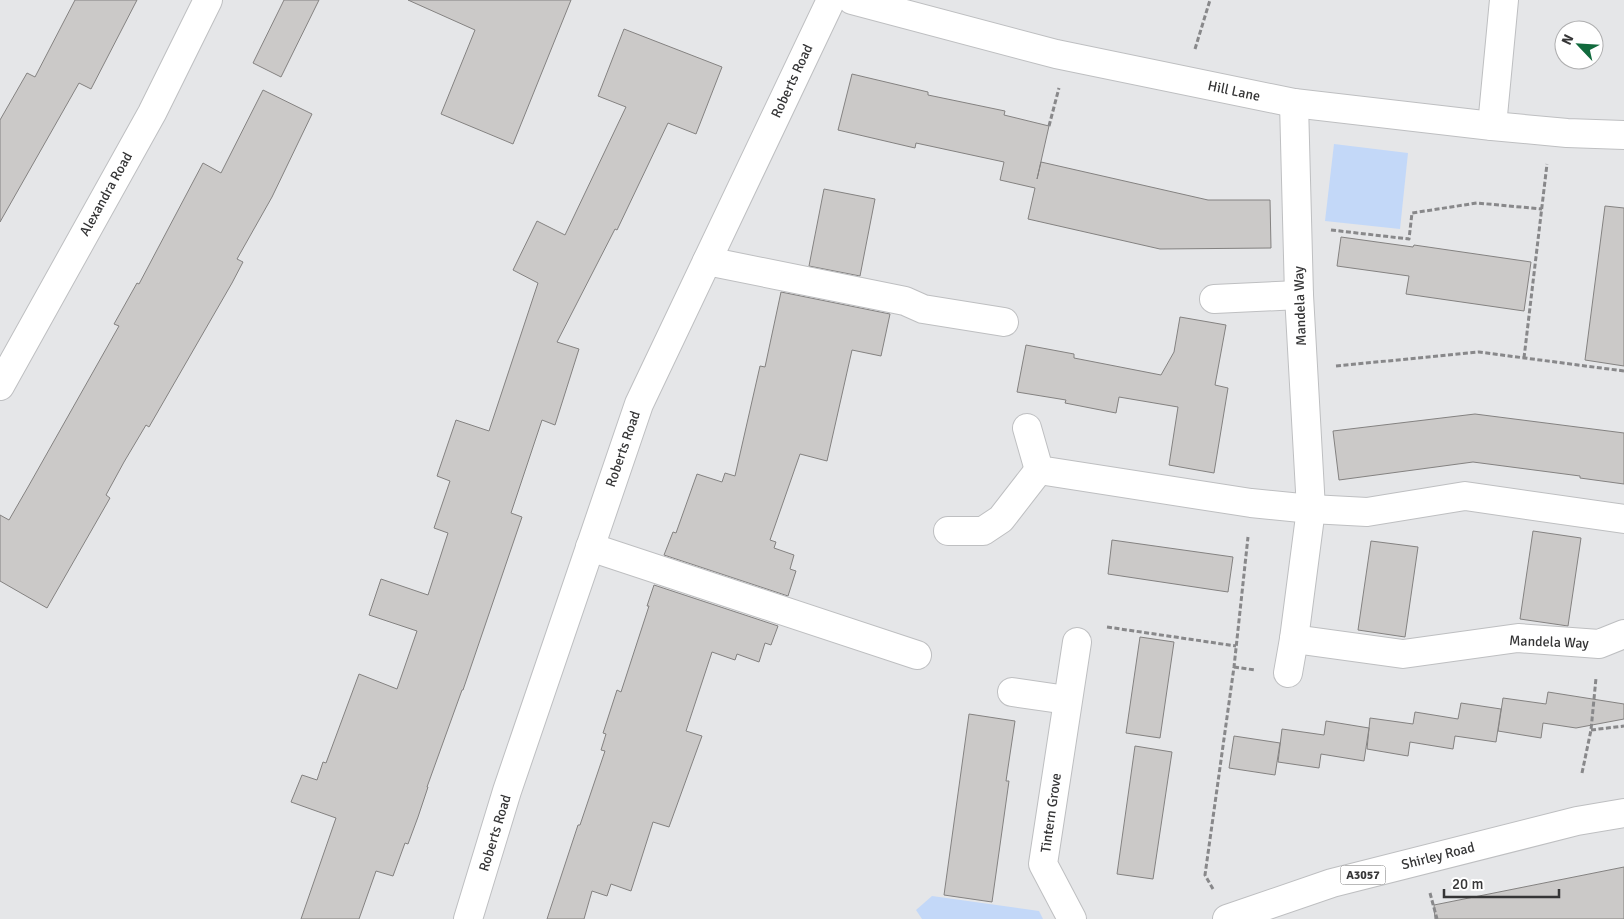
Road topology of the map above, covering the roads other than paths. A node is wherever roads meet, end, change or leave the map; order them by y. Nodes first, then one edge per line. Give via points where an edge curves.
1 (208, 0) edge
2 (831, 0) edge
3 (852, 0) edge
4 (1504, 0) edge
5 (1294, 104) junction
6 (1492, 126) junction
7 (1624, 134) edge
8 (707, 261) junction
9 (1299, 295) junction
10 (1214, 299) dead end
11 (1004, 322) dead end
12 (0, 386) edge
13 (1027, 428) dead end
14 (1039, 470) junction
15 (1311, 509) junction
16 (1624, 519) edge
17 (948, 531) dead end
18 (590, 547) junction
19 (1624, 634) edge
20 (1294, 640) junction
21 (1077, 642) road end
22 (917, 654) dead end
23 (1288, 673) dead end
24 (1012, 692) dead end
25 (1067, 700) junction
26 (1624, 814) edge
27 (468, 919) edge
28 (1072, 919) edge
29 (1228, 919) edge

1 - 12 street, Alexandra Road via 152,113
2 - 8 street, Roberts Road
3 - 5 street, Hill Lane via 1056,54
4 - 6 street
5 - 6 street, Hill Lane
5 - 9 street, Mandela Way
6 - 7 street, Hill Lane
8 - 11 street via 905,301 923,310
8 - 18 street, Roberts Road via 639,404
9 - 10 street
9 - 15 street, Mandela Way
13 - 14 street
14 - 15 street
14 - 17 street via 1001,519 983,531
15 - 16 street via 1366,512 1465,496
15 - 20 street, Mandela Way
18 - 22 street
18 - 27 street, Roberts Road via 507,792
19 - 20 street, Mandela Way via 1599,644 1518,638 1403,654
20 - 23 street, Mandela Way
21 - 25 street, Tintern Grove
24 - 25 street
25 - 28 street, Tintern Grove via 1043,864
26 - 29 street, Shirley Road / A3057 via 1577,821 1332,883

